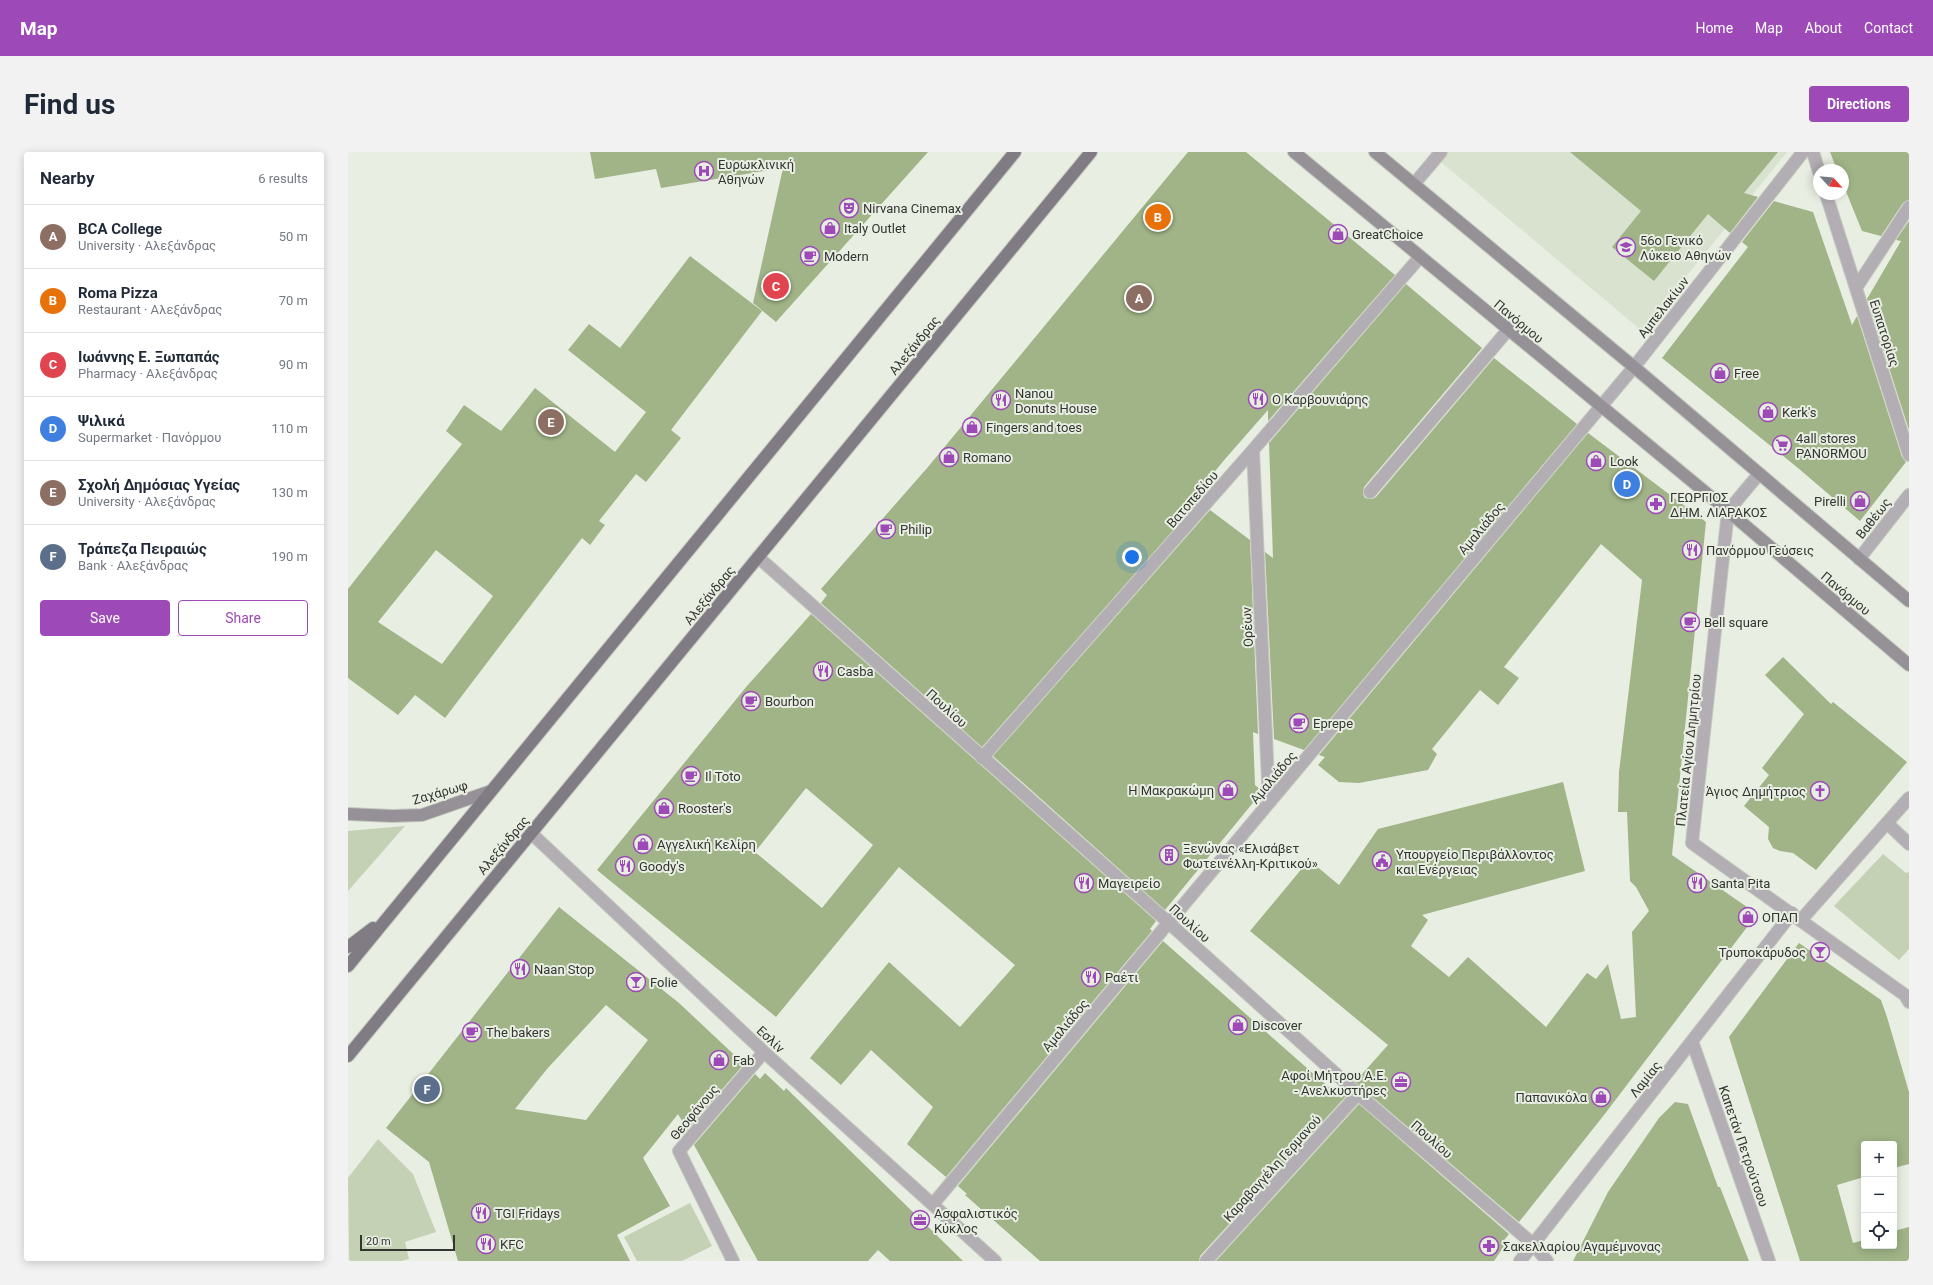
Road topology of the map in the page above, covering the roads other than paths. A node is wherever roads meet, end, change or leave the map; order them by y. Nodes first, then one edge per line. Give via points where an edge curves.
1 (1014, 152) edge
2 (1091, 152) edge
3 (1294, 152) edge
4 (1375, 152) edge
5 (1441, 152) edge
6 (1803, 152) edge
7 (1813, 152) edge
8 (1817, 164) edge
9 (1414, 184) junction
10 (1828, 200) edge
11 (1909, 207) edge
12 (1420, 257) junction
13 (1856, 288) junction
14 (1508, 330) junction
15 (1634, 367) junction
16 (1600, 406) junction
17 (1253, 450) junction
18 (1909, 455) edge
19 (1759, 474) junction
20 (1370, 492) dead end
21 (1909, 495) edge
22 (1728, 511) junction
23 (758, 558) junction
24 (1859, 558) junction
25 (1909, 601) edge
26 (1909, 665) edge
27 (982, 758) junction
28 (491, 791) junction
29 (1909, 798) edge
30 (1269, 803) junction
31 (348, 814) edge
32 (1887, 823) junction
33 (531, 833) junction
34 (1909, 844) edge
35 (390, 915) junction
36 (1796, 916) junction
37 (1169, 923) junction
38 (348, 947) edge
39 (348, 966) edge
40 (1909, 1002) edge
41 (1692, 1041) junction
42 (764, 1052) junction
43 (348, 1056) edge
44 (1358, 1094) junction
45 (933, 1204) junction
46 (1533, 1244) junction
47 (733, 1261) edge
48 (995, 1261) edge
49 (1206, 1261) edge
50 (1520, 1261) edge
51 (1547, 1261) edge
52 (1769, 1261) edge

1 - 28 main road
2 - 23 main road, Αλεξάνδρας
3 - 12 street, Πανόρμου
4 - 9 street
5 - 9 street
6 - 15 street, Αμπελακίων
7 - 8 street
9 - 15 street
10 - 13 street, Ευπατορίας
11 - 13 street, Ευπατορίας
12 - 14 street, Πανόρμου
12 - 17 street, Βατοπεδίου
13 - 18 street, Ευπατορίας
14 - 16 street, Πανόρμου
14 - 20 street
15 - 16 street, Αμαλιάδος
15 - 19 street
16 - 22 street, Πανόρμου
16 - 30 street, Αμαλιάδος
17 - 27 street, Βατοπεδίου
17 - 30 street, Ορέων
19 - 22 street
19 - 24 street
21 - 24 street, Βαθέως
22 - 26 street, Πανόρμου
22 - 36 street, Πλατεία Αγίου Δημητρίου via 1692,843
23 - 27 street, Πουλίου
23 - 33 main road, Αλεξάνδρας
24 - 25 street
27 - 37 street, Πουλίου
28 - 31 street, Ζαχάρωφ via 422,815
28 - 35 main road
29 - 32 street, Λαμίας
30 - 37 street, Αμαλιάδος
32 - 34 street
32 - 36 street, Λαμίας
33 - 42 street, Εσλίν
33 - 43 main road, Αλεξάνδρας
35 - 38 main road
35 - 39 main road
36 - 40 street, Πλατεία Αγίου Δημητρίου via 1906,995
36 - 41 street, Λαμίας
37 - 44 street, Πουλίου
37 - 45 street, Αμαλιάδος
41 - 46 street, Λαμίας
41 - 52 street, Καπετάν Πετρούτσου
42 - 45 street, Εσλίν
42 - 47 street, Θεοφάνους via 679,1152
44 - 46 street, Πουλίου
44 - 49 street, Καραβαγγέλη Γερμανού
45 - 48 street, Εσλίν
46 - 50 street, Λαμίας
46 - 51 street, Πουλίου

